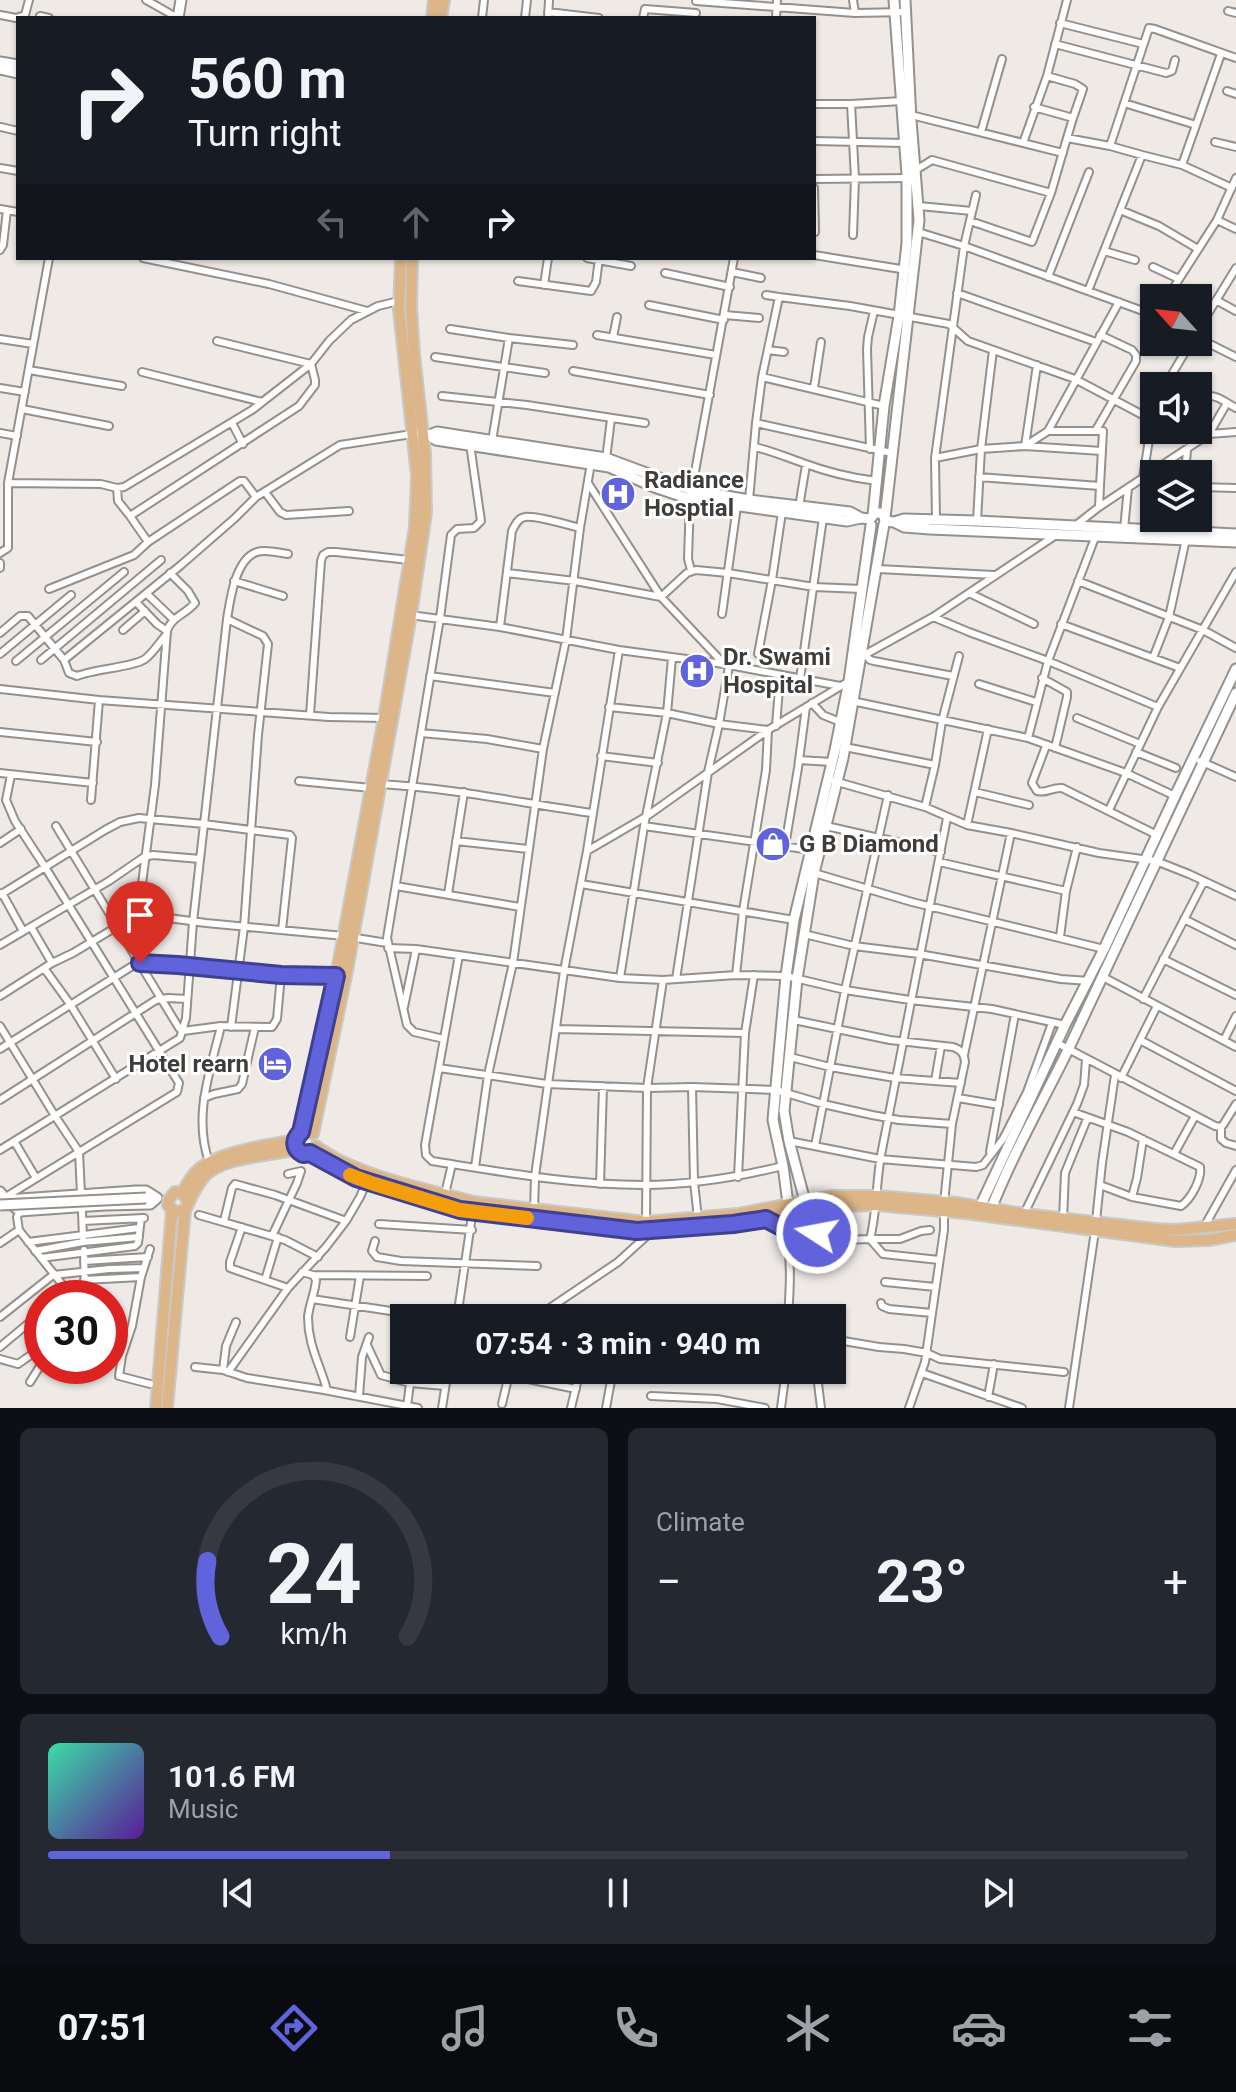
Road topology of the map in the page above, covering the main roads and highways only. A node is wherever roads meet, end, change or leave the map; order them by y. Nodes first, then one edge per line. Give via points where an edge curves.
1 (401, 260) edge
2 (412, 260) edge
3 (405, 304) junction
4 (422, 434) junction
5 (405, 615) junction
6 (348, 937) junction
7 (313, 1134) junction
8 (298, 1140) junction
9 (313, 1150) junction
10 (369, 1177) junction
11 (185, 1201) junction
12 (166, 1202) junction
13 (474, 1207) junction
14 (984, 1212) junction
15 (765, 1214) junction
16 (1236, 1224) edge
17 (1096, 1226) junction
18 (648, 1228) junction
19 (1236, 1235) edge
20 (167, 1340) junction
21 (156, 1408) edge
22 (167, 1408) edge

1 - 3 main road
2 - 3 main road
3 - 4 main road
4 - 5 main road
4 - 5 main road via 426,513
5 - 6 main road
6 - 7 main road
6 - 8 main road
7 - 8 main road
7 - 9 main road
8 - 9 main road via 303,1154
8 - 11 main road via 217,1167
8 - 11 main road via 209,1162 195,1172
9 - 10 main road
10 - 13 main road via 445,1194
10 - 13 main road via 460,1210
11 - 12 main road via 175,1192
11 - 12 main road via 178,1212
11 - 20 main road
12 - 20 main road
13 - 18 main road
14 - 15 main road via 831,1196
14 - 17 main road
14 - 17 main road
15 - 18 main road
15 - 18 main road via 733,1224
16 - 17 main road via 1176,1230
17 - 19 main road via 1175,1241
20 - 21 main road
20 - 22 main road

